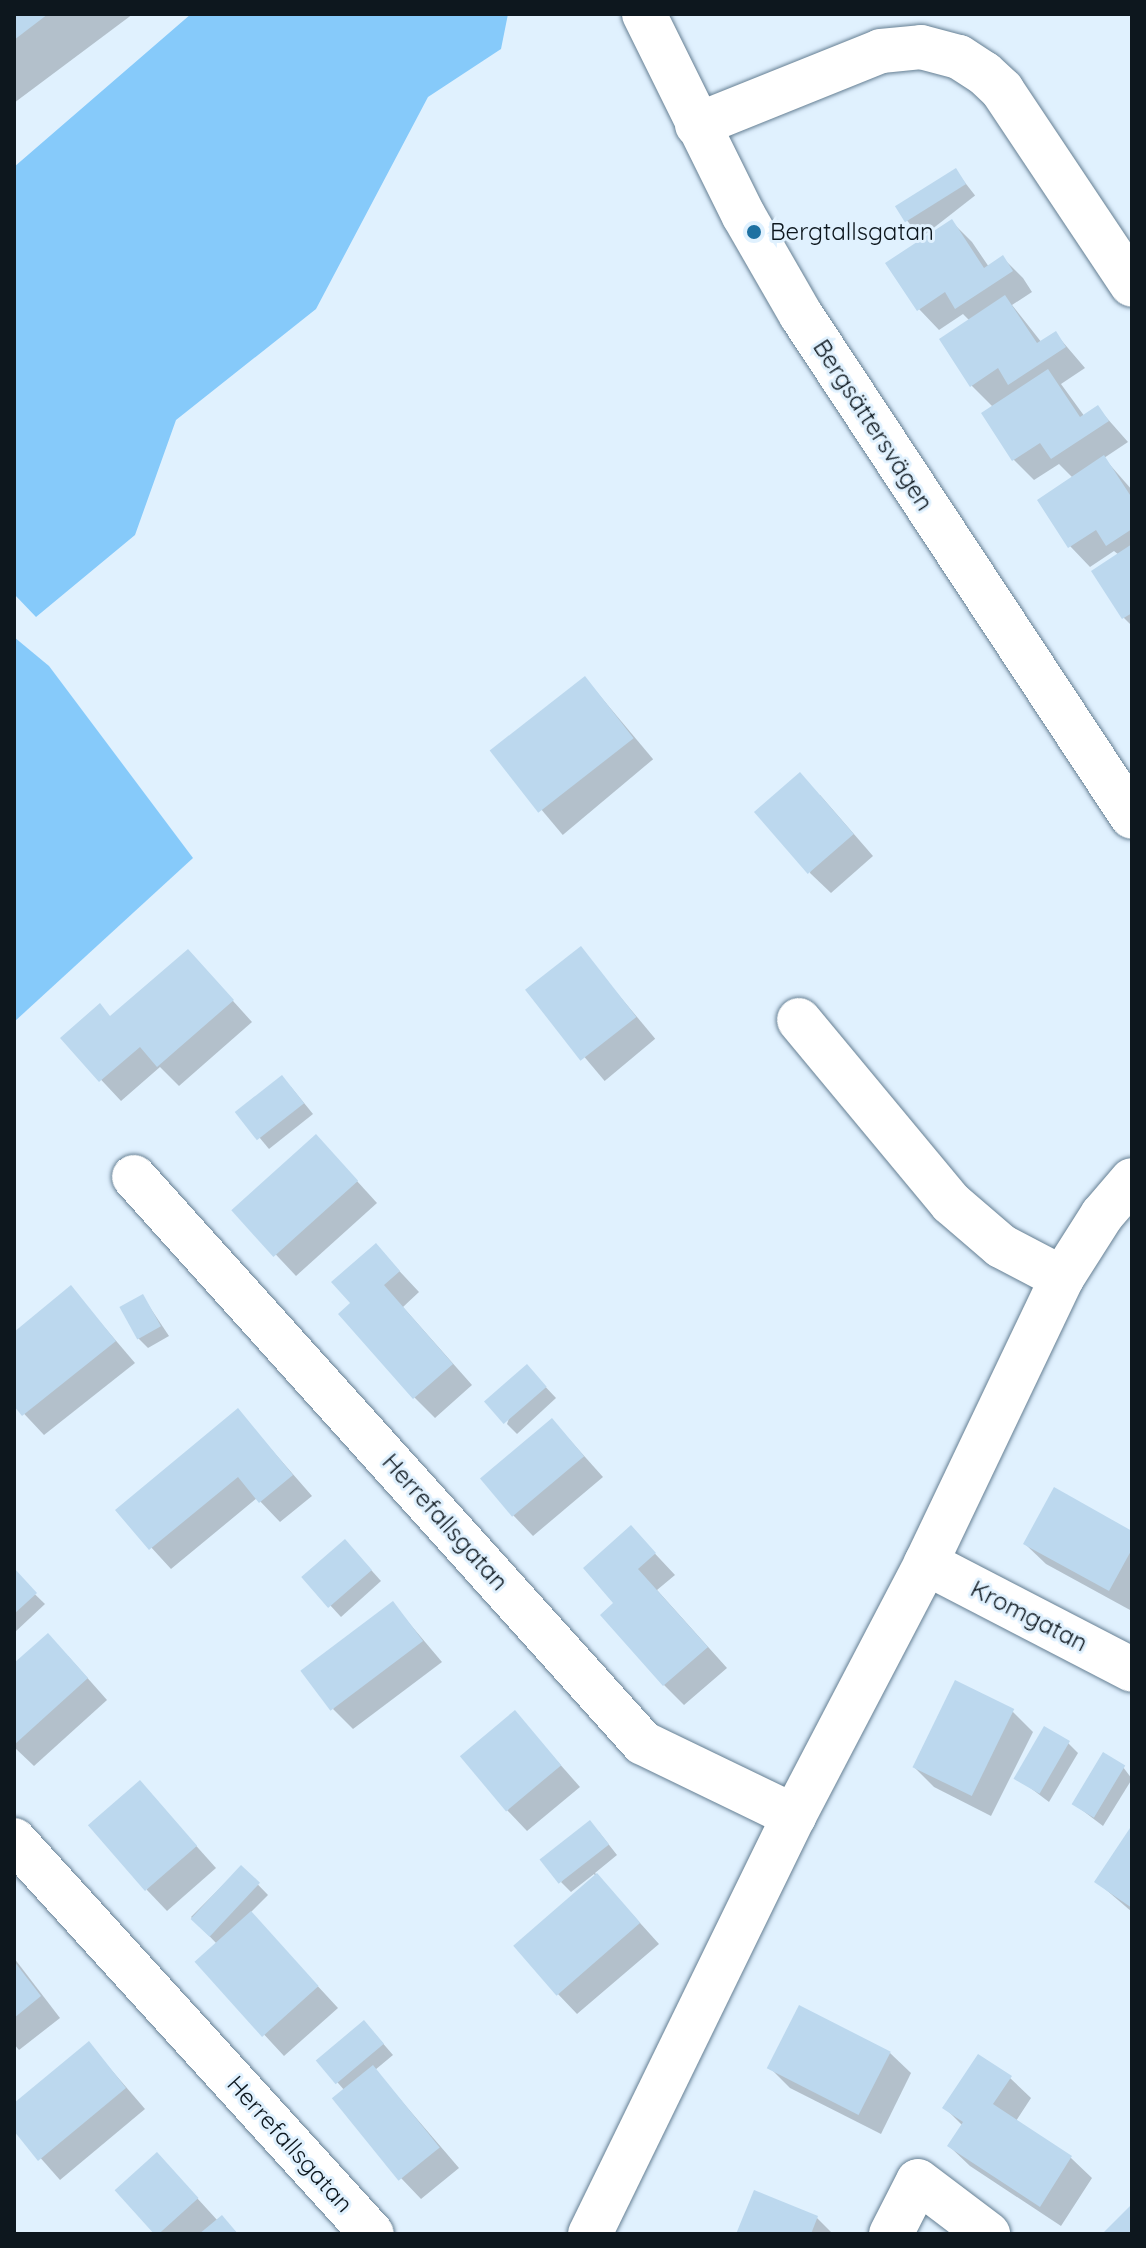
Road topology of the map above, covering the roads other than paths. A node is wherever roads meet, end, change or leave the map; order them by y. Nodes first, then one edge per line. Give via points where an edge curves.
1 (644, 14) edge
2 (697, 125) junction
3 (1132, 285) edge
4 (1132, 817) edge
5 (799, 1020) dead end
6 (134, 1177) dead end
7 (1132, 1180) edge
8 (1062, 1278) junction
9 (926, 1563) junction
10 (1132, 1670) edge
11 (794, 1816) junction
12 (14, 1840) edge
13 (372, 2234) edge
14 (590, 2234) edge
15 (891, 2234) edge
16 (988, 2234) edge

1 - 2 street, Bergsättersvägen
2 - 3 street via 881,51 921,47 959,57 1002,90
2 - 4 street, Bergsättersvägen via 801,315
5 - 8 street via 951,1203 1001,1246
6 - 11 street, Herrefallsgatan via 643,1743
7 - 8 street via 1102,1215
8 - 9 street
9 - 10 street, Kromgatan
9 - 11 street
11 - 14 street
12 - 13 street, Herrefallsgatan
15 - 16 street via 918,2181

